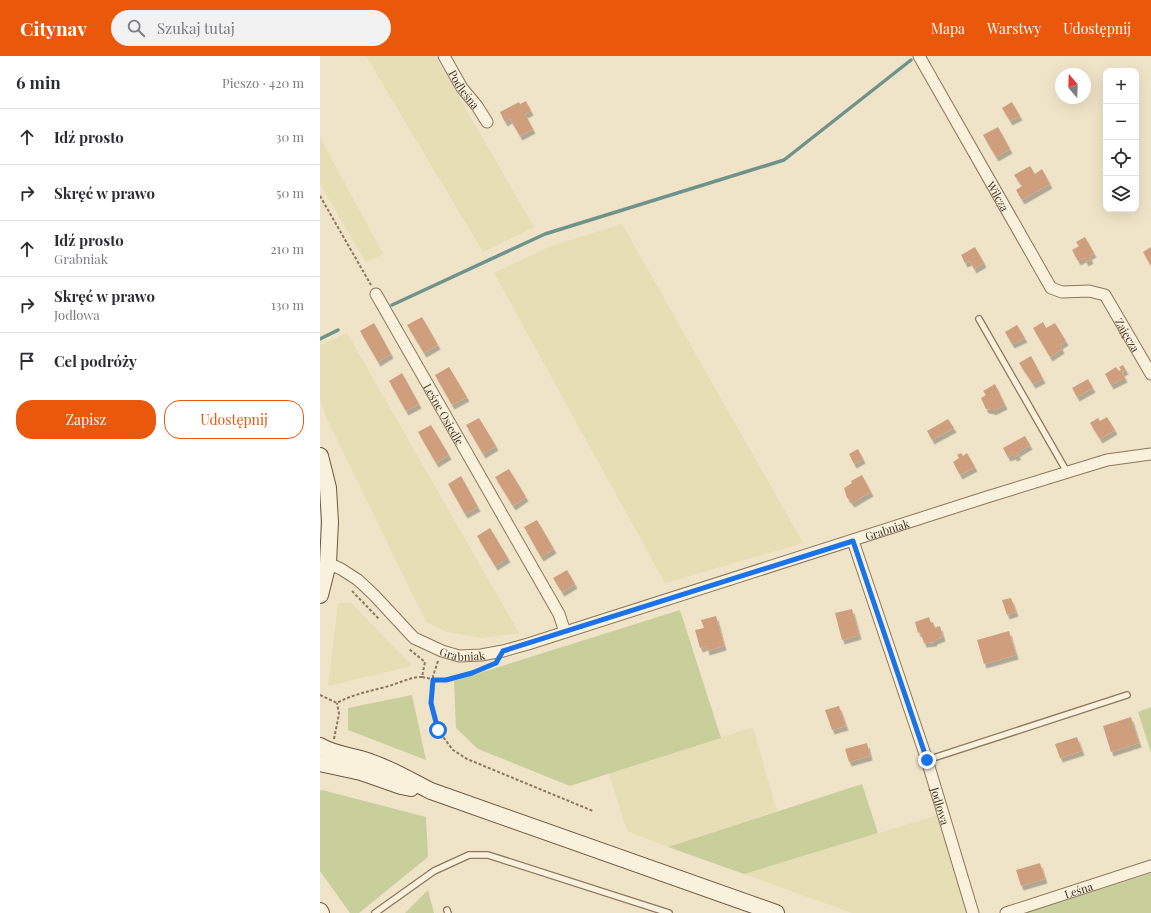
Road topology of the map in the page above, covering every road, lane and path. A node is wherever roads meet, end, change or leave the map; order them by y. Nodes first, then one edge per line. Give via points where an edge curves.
1 (444, 56) edge
2 (919, 56) edge
3 (487, 122) dead end
4 (320, 196) edge
5 (376, 294) joint
6 (1105, 295) joint
7 (979, 319) dead end
8 (1151, 374) edge
9 (1151, 454) edge
10 (320, 456) edge
11 (1067, 473) junction
12 (853, 541) junction
13 (330, 565) edge
14 (320, 594) edge
15 (379, 619) dead end
16 (565, 632) junction
17 (406, 646) dead end
18 (442, 651) junction
19 (503, 651) junction
20 (422, 677) junction
21 (433, 680) junction
22 (1127, 695) dead end
23 (320, 696) edge
24 (320, 746) edge
25 (927, 760) junction
26 (320, 763) edge
27 (431, 791) junction
28 (594, 811) dead end
29 (1151, 866) edge
30 (375, 913) edge
31 (670, 913) edge
32 (776, 913) edge
33 (973, 913) edge
34 (1006, 913) edge

1 - 3 street, Podleśna via 462,88
2 - 6 street, Wilcza via 1050,288 1062,292
4 - 5 path
5 - 16 street, Leśne Osiedle via 559,614
6 - 8 street, Zajęcza
7 - 11 lane
9 - 11 street, Grabniak via 1107,460
10 - 13 main road via 328,488
11 - 12 street, Grabniak
12 - 16 street, Grabniak
12 - 25 street, Jodłowa
13 - 14 main road
13 - 15 path
13 - 18 street, Grabniak via 358,580 414,638
16 - 19 street, Grabniak
17 - 20 path via 425,662
18 - 19 street, Grabniak via 459,656
18 - 21 path
19 - 21 path via 496,663 472,673 446,680
20 - 21 path
20 - 23 path via 414,677 350,696 337,703
21 - 28 path via 431,703 438,730 453,750 467,759
22 - 25 lane
24 - 27 main road via 371,762
25 - 33 street, Jodłowa
26 - 27 main road via 361,772 401,786
27 - 32 main road
29 - 34 street, Leśna
30 - 31 lane via 434,871 469,856 488,855

